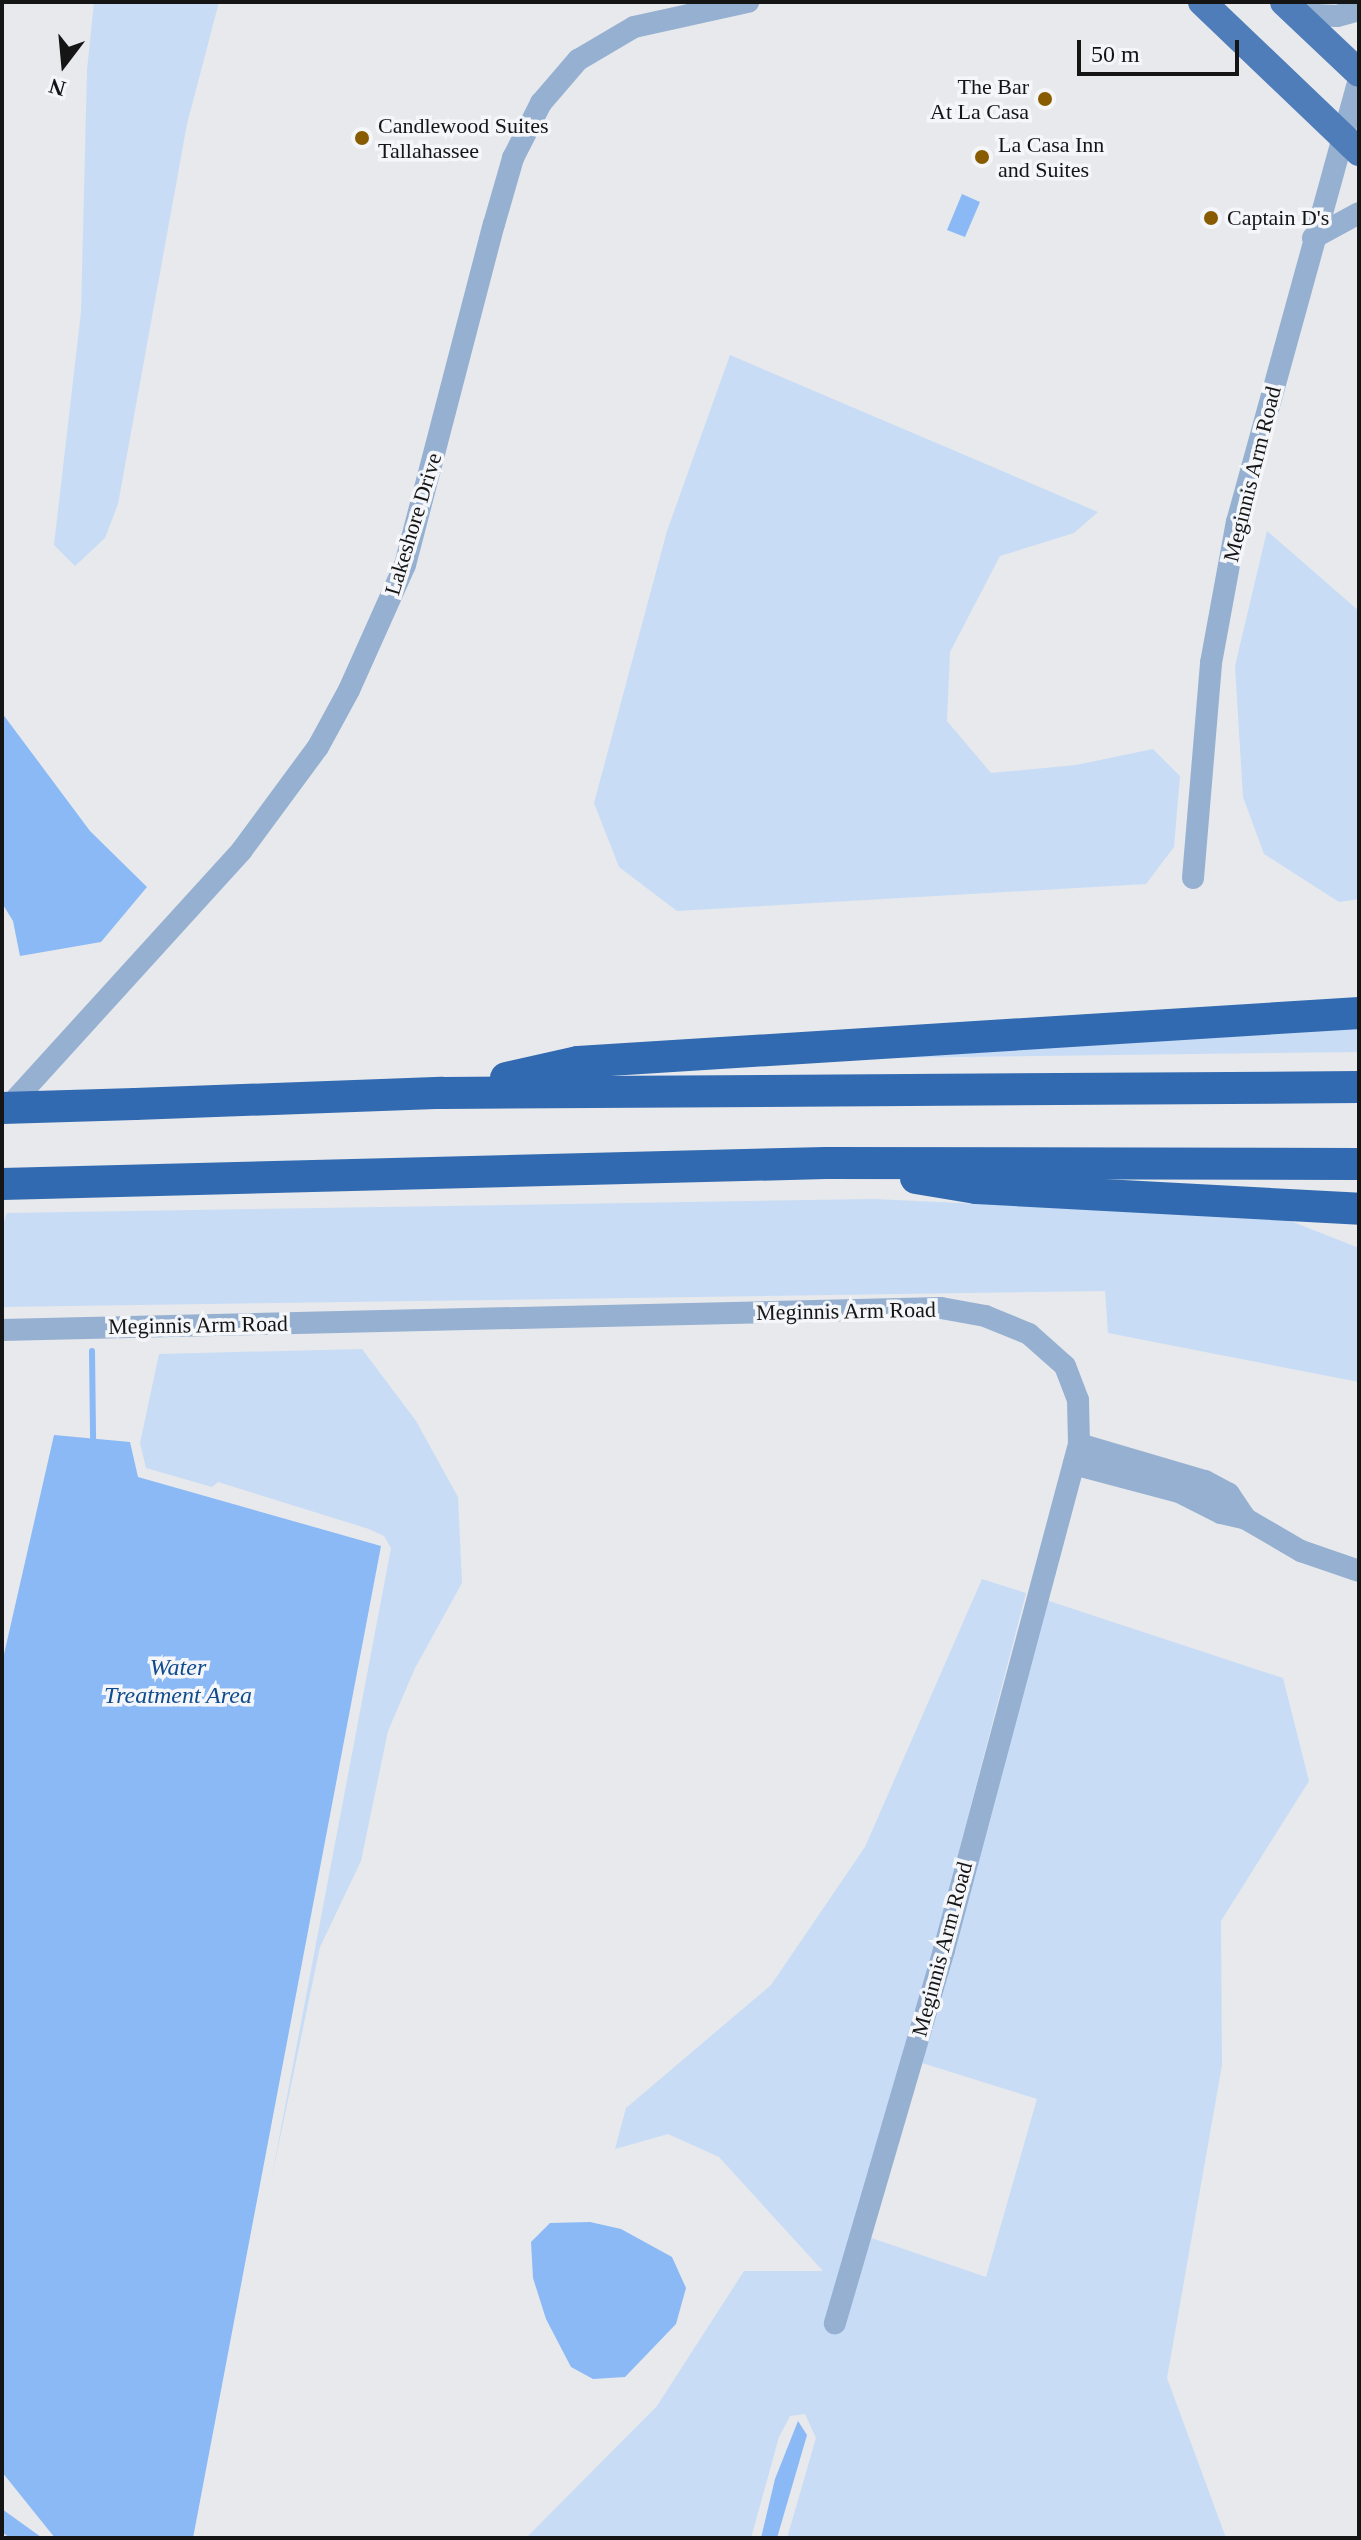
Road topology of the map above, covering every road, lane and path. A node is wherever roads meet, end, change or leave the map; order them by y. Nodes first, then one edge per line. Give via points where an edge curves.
1 (748, 2) edge
2 (1202, 2) edge
3 (1290, 8) edge
4 (1359, 10) edge
5 (1359, 76) edge
6 (1350, 145) edge
7 (1359, 213) edge
8 (1313, 238) junction
9 (1193, 878) dead end
10 (1359, 1013) edge
11 (1359, 1087) edge
12 (442, 1093) junction
13 (2, 1108) edge
14 (2, 1115) edge
15 (826, 1163) junction
16 (1359, 1164) edge
17 (2, 1184) edge
18 (1359, 1209) edge
19 (2, 1330) edge
20 (1076, 1454) junction
21 (1359, 1571) edge
22 (835, 2323) dead end

1 - 14 street, Lakeshore Drive via 634,27 578,60 541,103 506,184 405,565 343,701 318,747 242,850
2 - 6 main road
3 - 4 street via 1337,16
3 - 5 main road
5 - 6 street, Meginnis Arm Road
6 - 8 street, Meginnis Arm Road
7 - 8 street
8 - 9 street, Meginnis Arm Road via 1234,538 1211,663
10 - 12 highway via 578,1062
11 - 12 highway
12 - 13 highway, bridge
15 - 16 highway
15 - 17 highway
15 - 18 highway via 976,1188
19 - 20 street, Meginnis Arm Road via 941,1308 1003,1322 1049,1349 1074,1381
20 - 21 street via 1205,1481 1229,1494 1246,1519 1301,1551
20 - 22 street, Meginnis Arm Road via 944,1950

